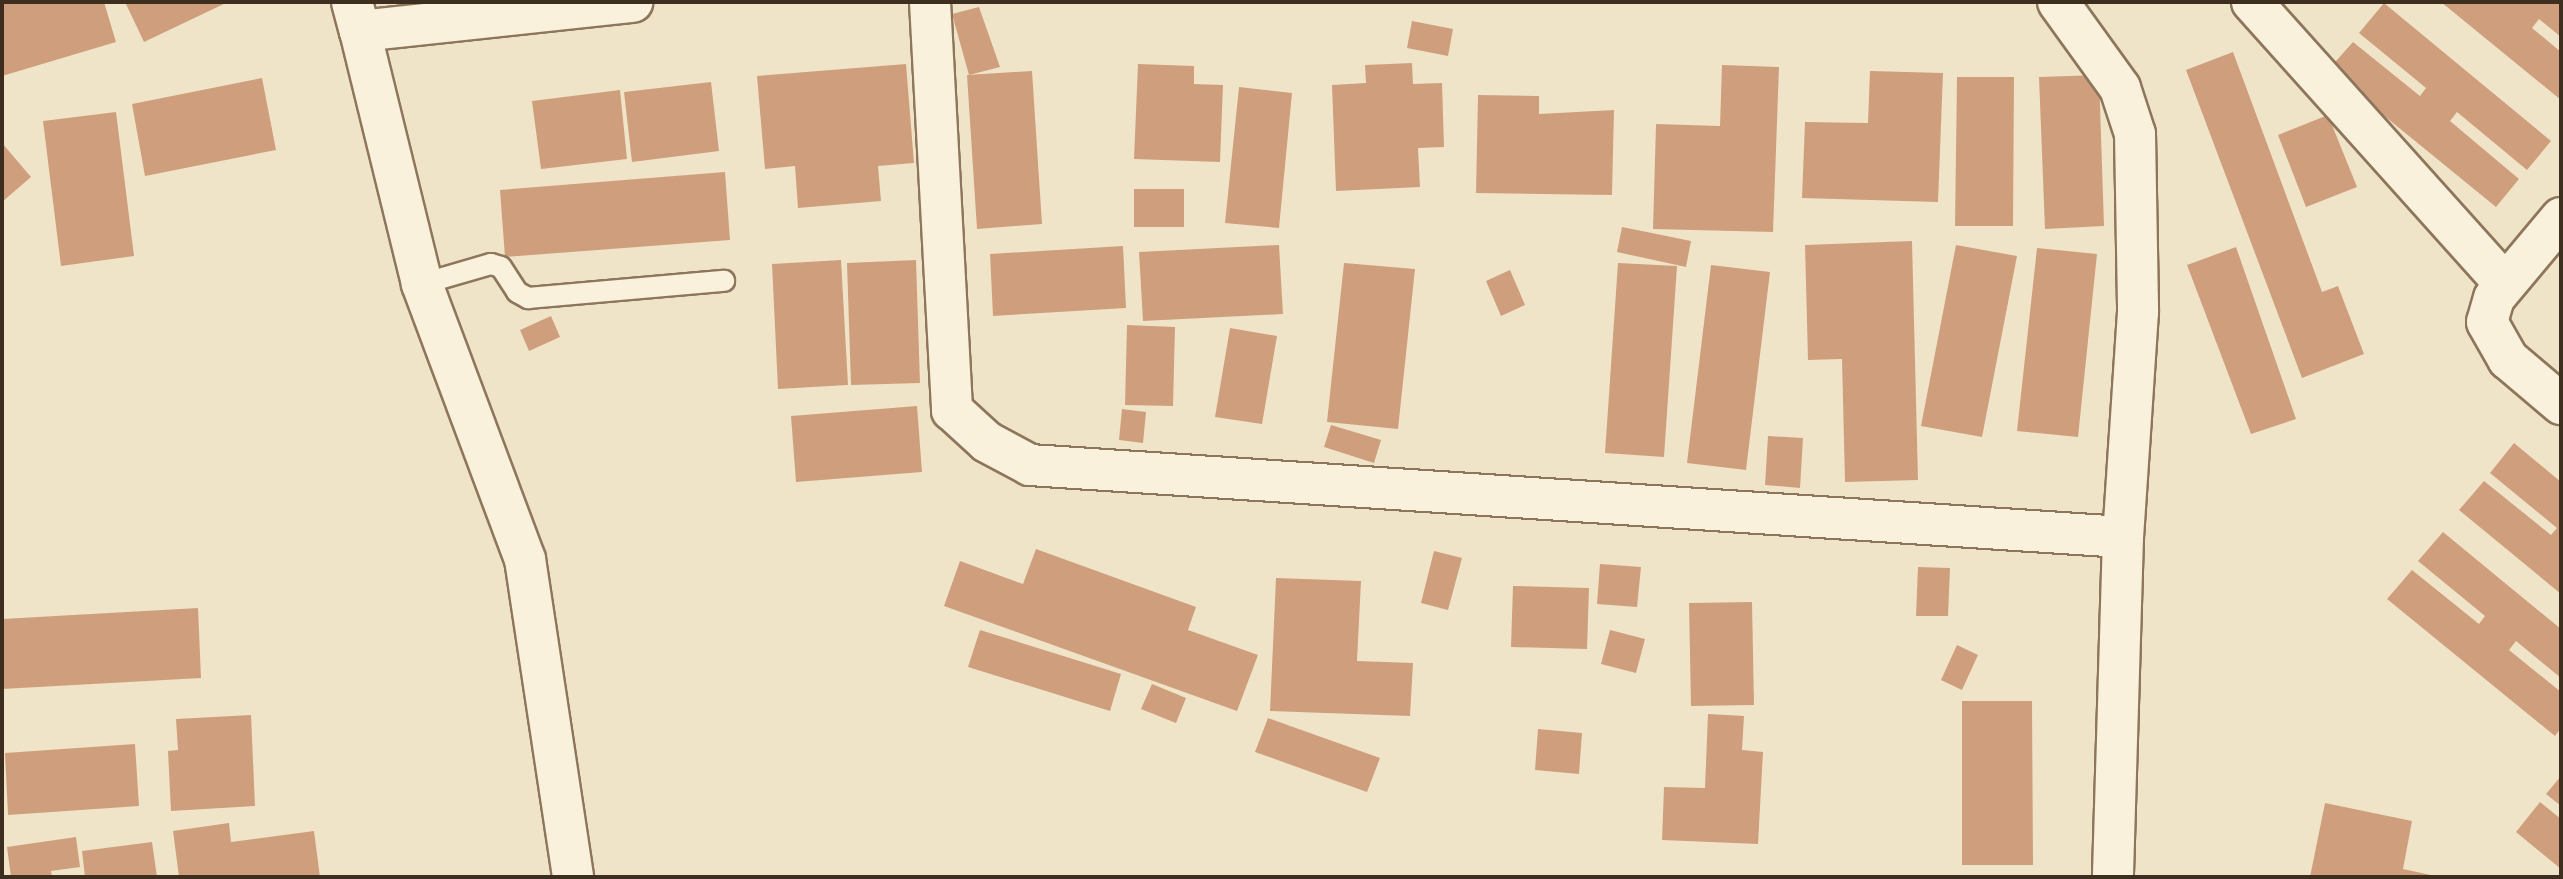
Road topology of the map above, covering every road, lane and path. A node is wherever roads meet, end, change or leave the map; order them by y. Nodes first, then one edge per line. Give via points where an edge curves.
1 (632, 2) edge
2 (930, 2) edge
3 (2058, 2) edge
4 (2252, 2) edge
5 (356, 16) edge
6 (2561, 218) edge
7 (724, 281) dead end
8 (422, 284) junction
9 (2505, 284) junction
10 (2561, 404) edge
11 (2123, 537) junction
12 (573, 877) edge
13 (2113, 877) edge

1 - 5 street
2 - 11 street via 952,410 987,442 1030,465
3 - 11 street via 2120,88 2135,134 2138,312
4 - 9 street
5 - 8 street
6 - 9 street
7 - 8 lane via 528,298 517,292 501,267 491,264
8 - 12 street via 525,559
9 - 10 street via 2487,322 2493,338 2523,373
11 - 13 street

